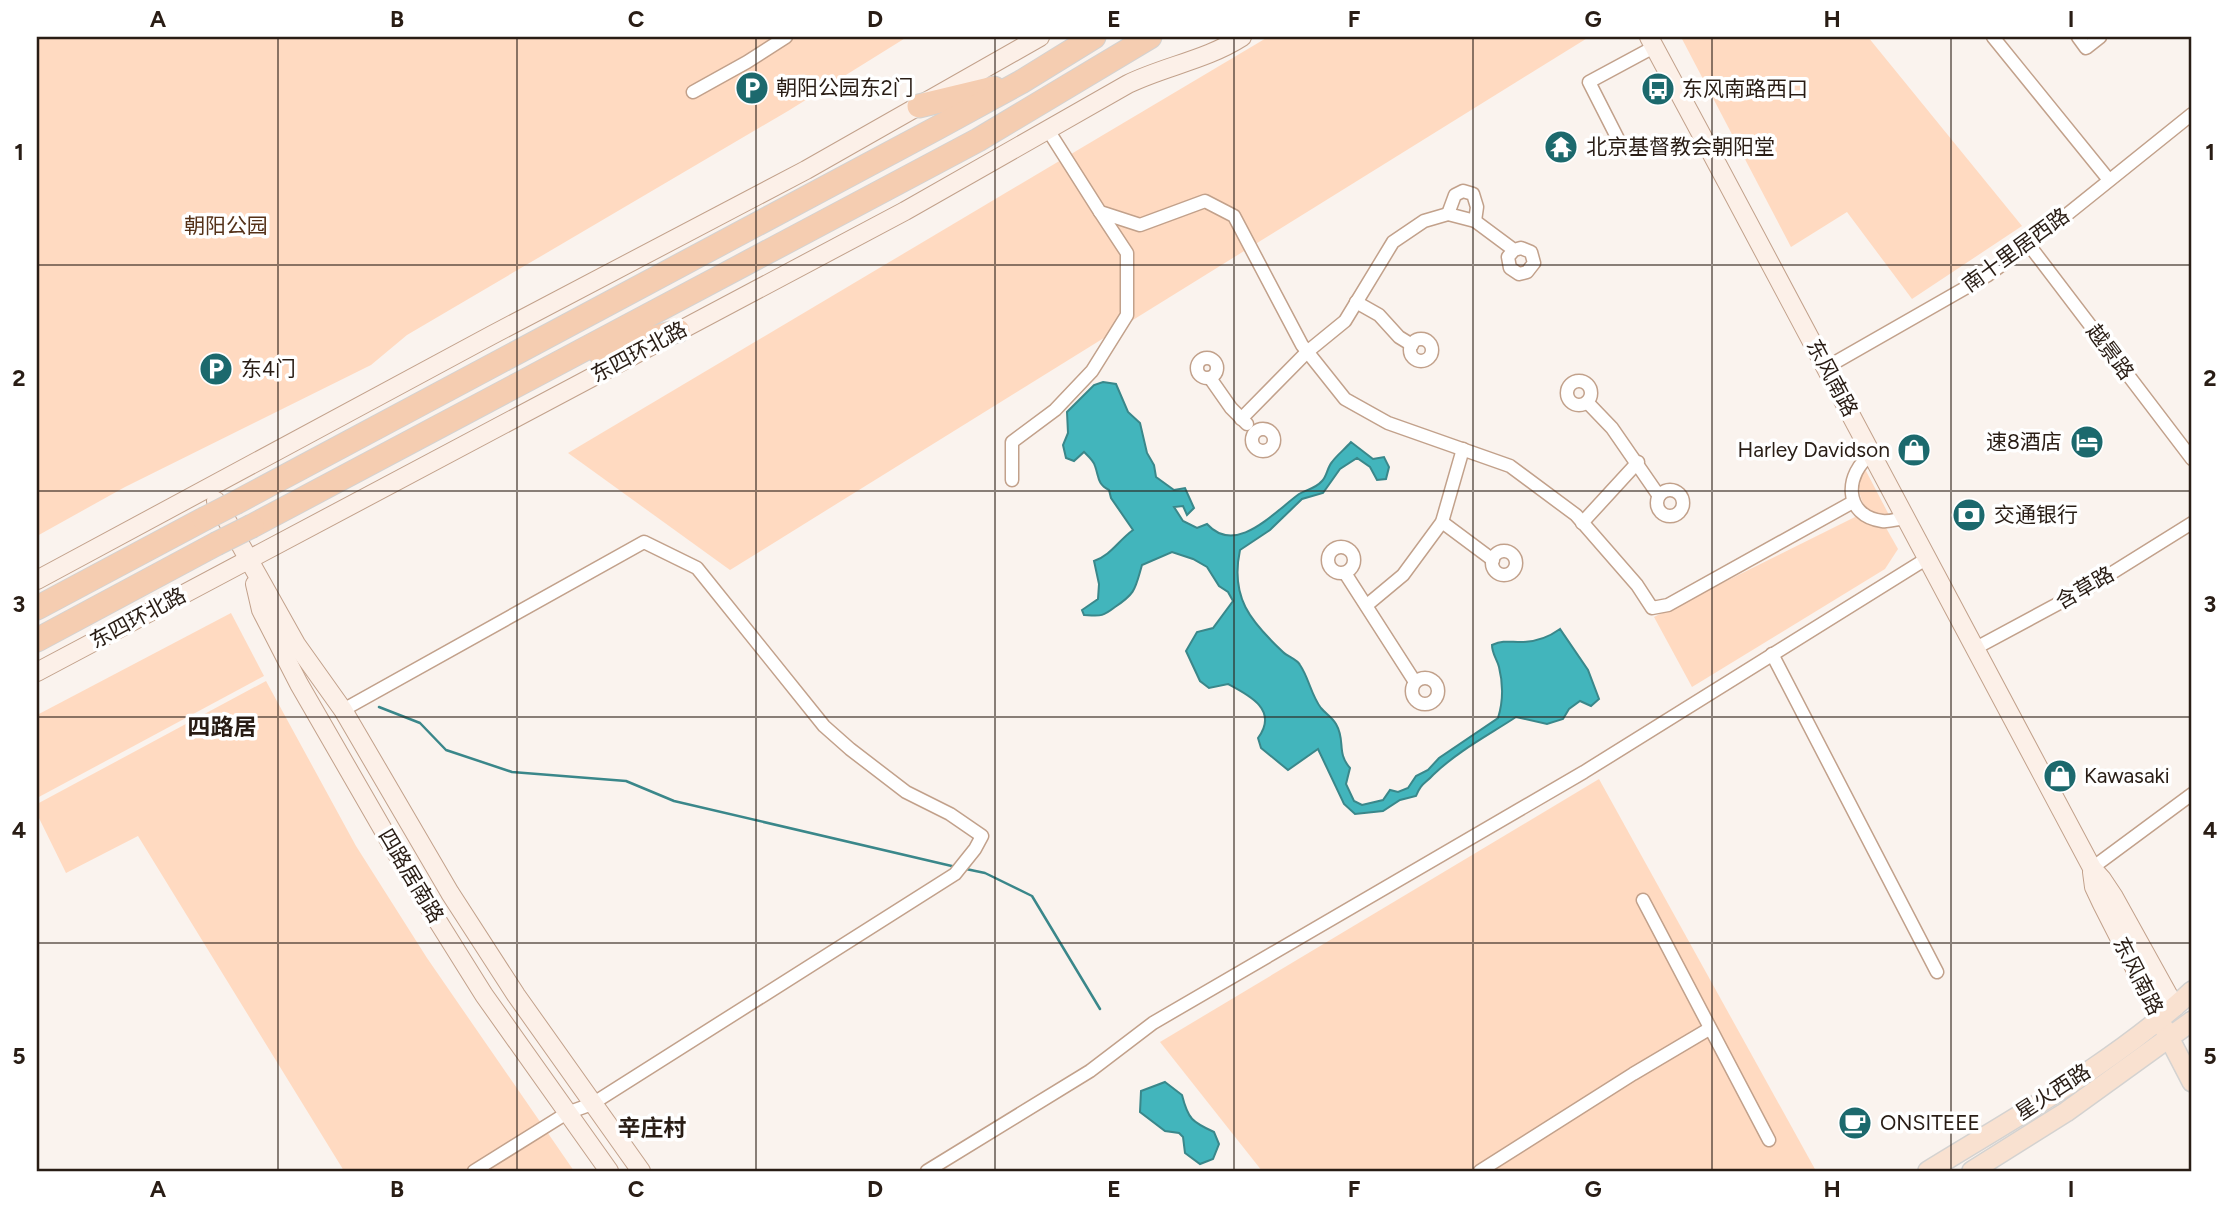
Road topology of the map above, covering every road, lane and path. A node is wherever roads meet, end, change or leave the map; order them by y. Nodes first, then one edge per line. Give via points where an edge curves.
1 (786, 37) edge
2 (1040, 37) edge
3 (1094, 37) edge
4 (1150, 37) edge
5 (1242, 37) edge
6 (1993, 37) edge
7 (2078, 37) edge
8 (2100, 37) edge
9 (1652, 42) edge
10 (1021, 82) junction
11 (693, 92) dead end
12 (919, 106) junction
13 (2192, 114) edge
14 (1048, 130) junction
15 (1620, 143) dead end
16 (2109, 180) junction
17 (1100, 212) junction
18 (1448, 214) junction
19 (1475, 220) junction
20 (2029, 246) junction
21 (1514, 250) dead end
22 (1356, 302) junction
23 (678, 331) junction
24 (1412, 345) dead end
25 (1307, 352) junction
26 (562, 362) junction
27 (1827, 367) junction
28 (1210, 378) dead end
29 (1587, 402) dead end
30 (1241, 419) junction
31 (1255, 432) dead end
32 (1463, 449) junction
33 (1872, 454) junction
34 (2192, 459) edge
35 (1638, 462) junction
36 (1012, 480) dead end
37 (210, 488) junction
38 (1659, 496) dead end
39 (1853, 502) junction
40 (1905, 518) junction
41 (1442, 522) junction
42 (1583, 523) junction
43 (2192, 523) edge
44 (1926, 559) junction
45 (1493, 560) dead end
46 (249, 561) junction
47 (1345, 573) dead end
48 (37, 580) edge
49 (1367, 605) junction
50 (37, 608) edge
51 (37, 640) edge
52 (1974, 649) junction
53 (1772, 654) junction
54 (37, 672) edge
55 (1415, 682) dead end
56 (343, 710) junction
57 (2192, 794) edge
58 (2092, 868) junction
59 (1643, 900) dead end
60 (1937, 972) dead end
61 (2192, 990) edge
62 (2167, 1013) junction
63 (2190, 1028) edge
64 (1709, 1029) junction
65 (2168, 1038) junction
66 (2192, 1082) edge
67 (592, 1104) junction
68 (567, 1113) junction
69 (1769, 1140) dead end
70 (474, 1171) edge
71 (609, 1171) edge
72 (641, 1171) edge
73 (927, 1171) edge
74 (1480, 1171) edge
75 (1928, 1171) edge
76 (1972, 1171) edge

1 - 11 street
2 - 12 street
3 - 10 highway
4 - 26 highway, 东四环北路 via 978,140
5 - 14 street, 东四环北路 via 1206,56 1153,72
6 - 16 street
7 - 8 street via 2086,48
9 - 15 street via 1589,82
9 - 27 street, 东风南路
10 - 12 highway
10 - 50 highway, bridge
12 - 37 street
13 - 16 street, 南十里居西路
14 - 17 street
14 - 23 street, 东四环北路 via 894,218
16 - 20 street, 南十里居西路
17 - 25 street via 1140,225 1205,201 1234,216
17 - 36 street via 1127,253 1127,315 1092,371 1055,410 1012,442
18 - 19 street
18 - 19 street via 1455,195 1463,191 1473,194
18 - 22 street via 1424,220 1393,242
19 - 21 street
20 - 27 street, 南十里居西路 via 1988,275
20 - 34 street, 越景路
22 - 24 street via 1379,315
22 - 25 street via 1345,321
23 - 26 highway
23 - 46 street, 东四环北路
25 - 30 street
25 - 32 street via 1345,399 1388,424
26 - 51 highway, 东四环北路, bridge
27 - 33 street, 东风南路
28 - 30 street
29 - 35 street
30 - 31 street
32 - 41 street
32 - 42 street via 1510,466
33 - 39 street via 1856,471
33 - 40 street, 东风南路
35 - 38 street
35 - 42 street
37 - 46 street
37 - 48 street
39 - 40 street via 1868,517 1886,522
39 - 42 street via 1668,605 1651,608
40 - 44 street, 东风南路
41 - 45 street
41 - 49 street via 1403,575
43 - 52 street, 含草路 via 2091,586
44 - 52 street, 东风南路
44 - 53 street
46 - 54 street, 东四环北路
46 - 56 street via 296,644
46 - 68 street, 四路居南路 via 261,610 299,684 412,880
47 - 49 street
49 - 55 street
52 - 58 street, 东风南路
53 - 60 street
53 - 73 street via 1584,772 1153,1023 1090,1071
56 - 67 street via 450,893
56 - 67 street via 644,542 696,568 824,726 850,749 906,793 982,836 955,874
57 - 58 street
58 - 62 street, 东风南路 via 2114,897
59 - 64 street
61 - 62 main road, 星火西路
62 - 63 main road, 东风南路
62 - 65 main road, 东风南路
62 - 75 main road, 星火西路 via 2051,1095
63 - 65 main road, 星火西路
64 - 69 street
64 - 74 street
65 - 66 main road, 东风南路
65 - 76 main road, 星火西路 via 2066,1112
67 - 68 street
67 - 72 street
68 - 70 street
68 - 71 street, 四路居南路

